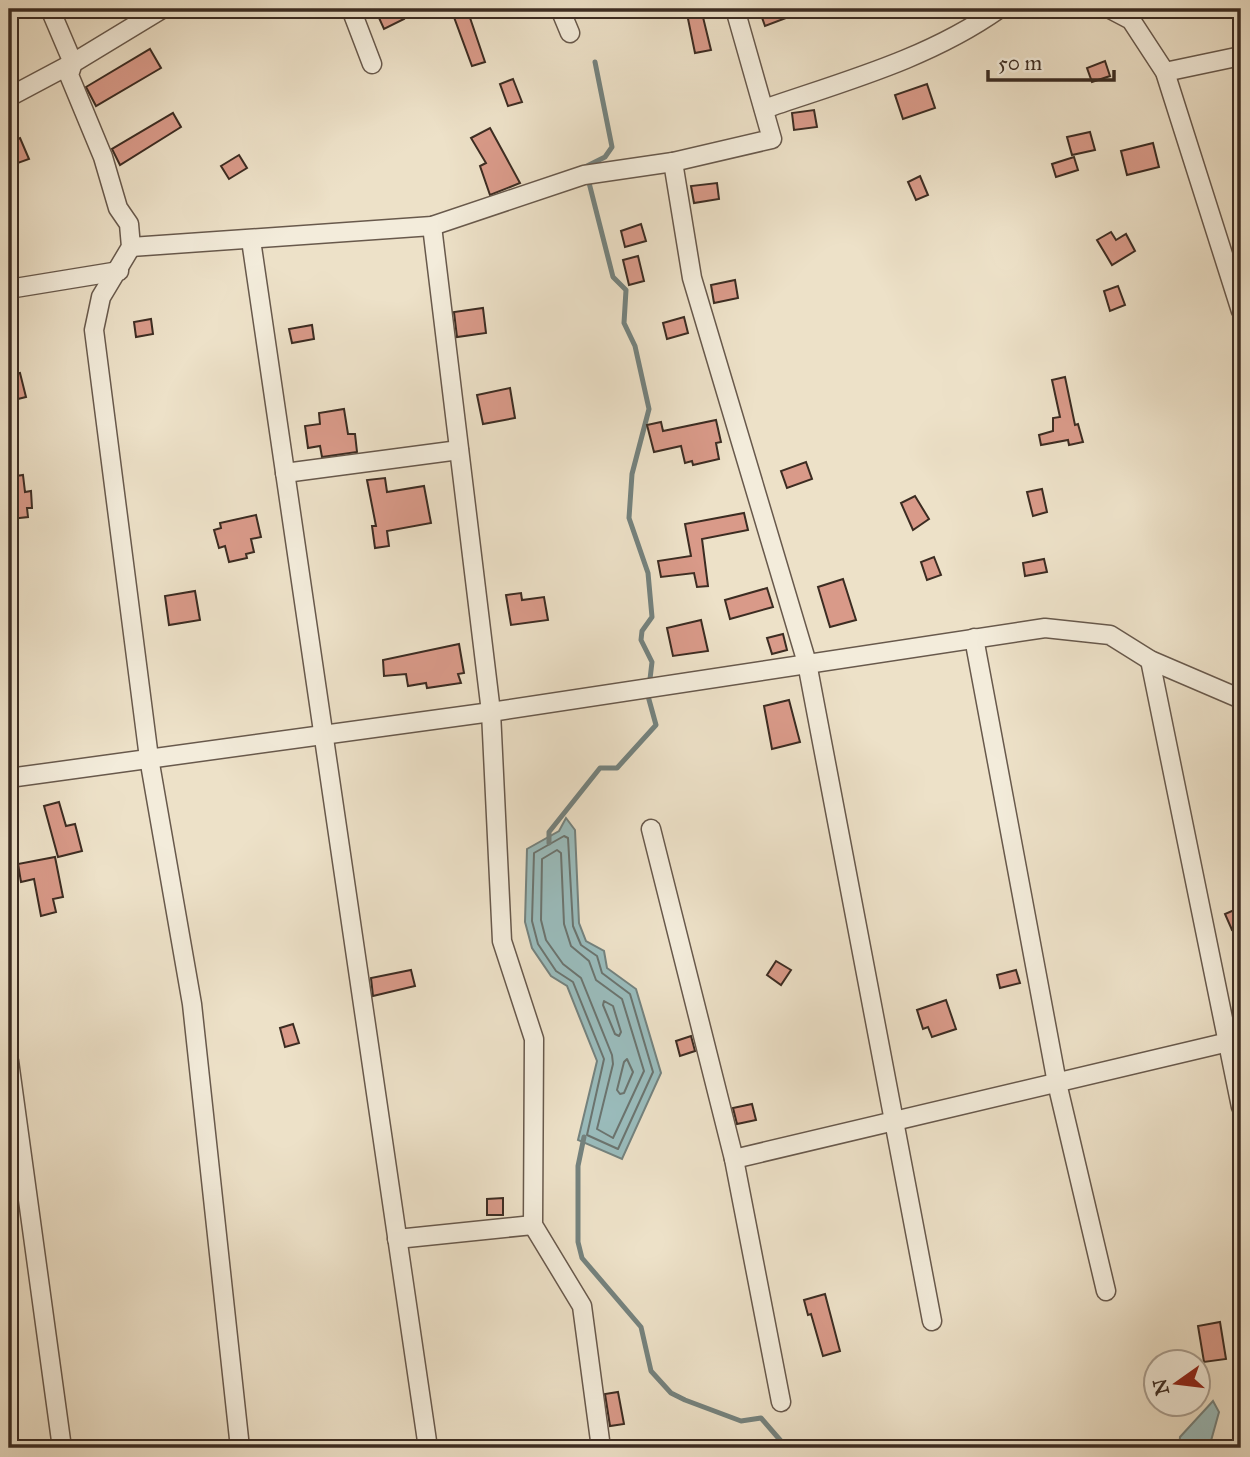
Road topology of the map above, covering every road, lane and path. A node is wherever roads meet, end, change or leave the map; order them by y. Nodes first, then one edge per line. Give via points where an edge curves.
1 (50, 9) edge
2 (162, 9) edge
3 (351, 9) edge
4 (560, 9) edge
5 (735, 9) edge
6 (999, 9) edge
7 (1110, 9) edge
8 (570, 33) dead end
9 (1241, 56) edge
10 (73, 63) junction
11 (372, 64) dead end
12 (1165, 72) junction
13 (9, 97) edge
14 (764, 108) junction
15 (673, 162) junction
16 (432, 226) junction
17 (251, 240) junction
18 (131, 247) junction
19 (119, 271) junction
20 (9, 289) edge
21 (1241, 311) edge
22 (459, 450) junction
23 (285, 473) junction
24 (974, 638) junction
25 (1150, 660) junction
26 (807, 663) junction
27 (1241, 699) edge
28 (491, 712) junction
29 (323, 735) junction
30 (149, 758) junction
31 (9, 778) edge
32 (651, 829) dead end
33 (1235, 1041) edge
34 (9, 1062) edge
35 (1057, 1083) junction
36 (1241, 1107) edge
37 (895, 1121) junction
38 (734, 1159) junction
39 (533, 1225) junction
40 (397, 1239) junction
41 (1106, 1291) dead end
42 (932, 1321) dead end
43 (780, 1402) dead end
44 (62, 1448) edge
45 (240, 1448) edge
46 (428, 1448) edge
47 (601, 1448) edge

1 - 10 street
2 - 10 street
3 - 11 street
4 - 8 street
5 - 14 street
6 - 14 street via 975,26 888,68
7 - 12 street via 1131,20
9 - 12 street
10 - 13 street
10 - 18 street via 70,83 99,146 118,208 129,224
12 - 21 street
14 - 15 street via 772,139
15 - 16 street via 588,175
15 - 26 street via 692,278
16 - 17 street
16 - 22 street
17 - 18 street
17 - 23 street
18 - 19 street
19 - 20 street
19 - 30 street via 100,297 94,330
22 - 23 street
22 - 28 street
23 - 29 street
24 - 25 street via 1045,628 1110,635
24 - 26 street
24 - 35 street
25 - 27 street
25 - 33 street
26 - 28 street
26 - 37 street
28 - 29 street
28 - 39 street via 502,941 534,1039
29 - 30 street
29 - 40 street
30 - 31 street
30 - 45 street via 192,1004
32 - 38 street
33 - 35 street
33 - 36 street
34 - 44 street
35 - 37 street
35 - 41 street
37 - 38 street
37 - 42 street
38 - 43 street
39 - 40 street
39 - 47 street via 582,1306
40 - 46 street

